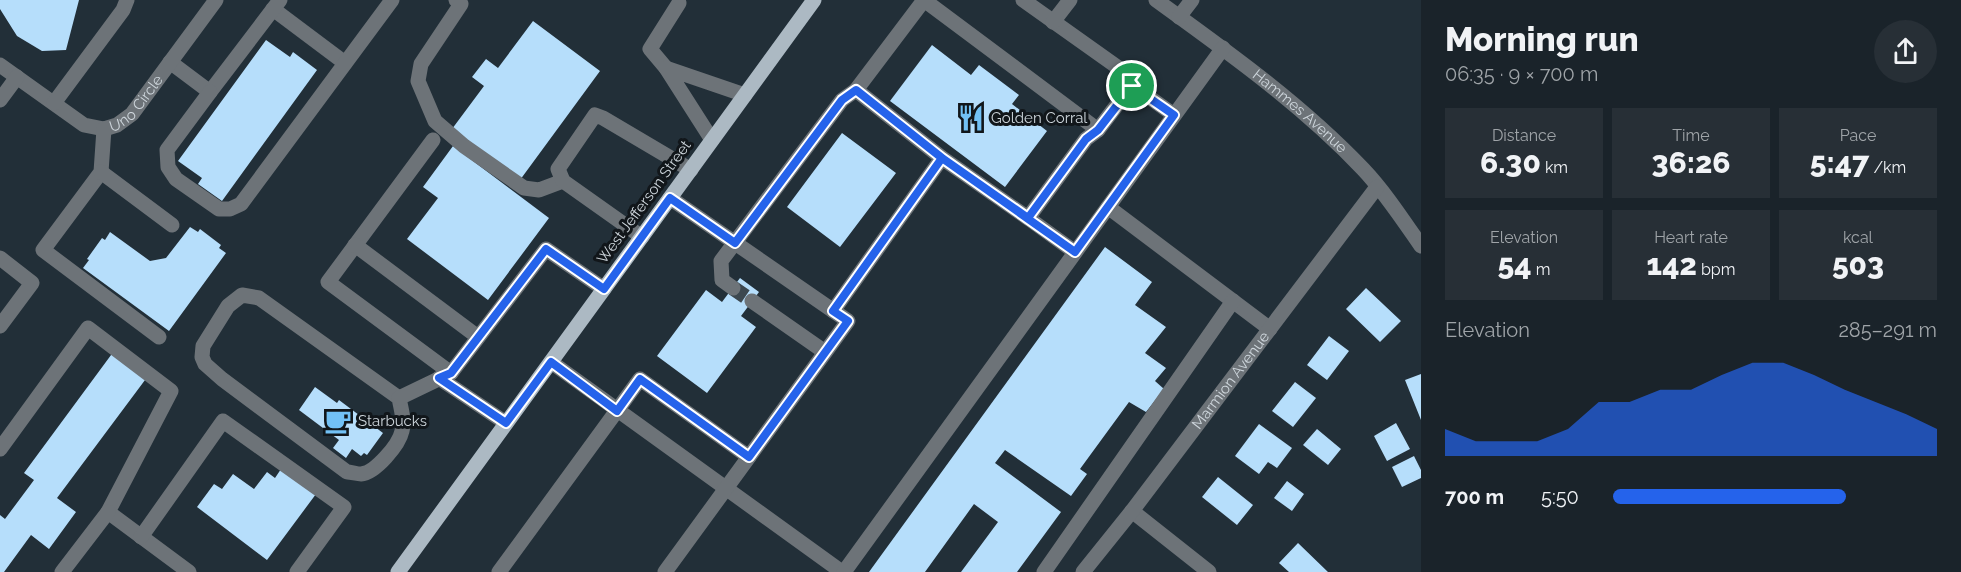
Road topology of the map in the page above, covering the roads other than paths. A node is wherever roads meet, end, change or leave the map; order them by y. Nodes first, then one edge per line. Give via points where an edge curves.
1 (127, 0) edge
2 (216, 0) edge
3 (392, 0) edge
4 (456, 0) edge
5 (814, 0) edge
6 (924, 0) edge
7 (1023, 0) edge
8 (1070, 0) edge
9 (1156, 0) edge
10 (1192, 0) edge
11 (678, 1) edge
12 (277, 5) edge
13 (1179, 17) junction
14 (1053, 22) junction
15 (1223, 48) junction
16 (170, 62) junction
17 (345, 63) junction
18 (0, 65) edge
19 (666, 68) junction
20 (17, 77) junction
21 (1132, 86) junction
22 (856, 90) junction
23 (210, 92) junction
24 (745, 95) junction
25 (0, 100) edge
26 (54, 103) junction
27 (1174, 115) junction
28 (104, 129) junction
29 (1098, 130) junction
30 (433, 140) dead end
31 (712, 140) junction
32 (942, 158) junction
33 (691, 170) junction
34 (101, 172) junction
35 (563, 181) junction
36 (1377, 187) junction
37 (670, 198) junction
38 (1108, 207) junction
39 (1028, 218) junction
40 (172, 225) dead end
41 (642, 237) junction
42 (735, 243) junction
43 (355, 245) junction
44 (1421, 246) edge
45 (1075, 252) junction
46 (0, 258) edge
47 (733, 288) tunnel mouth
48 (604, 289) junction
49 (752, 301) tunnel mouth
50 (1233, 301) junction
51 (833, 311) junction
52 (0, 326) edge
53 (1270, 329) junction
54 (159, 337) dead end
55 (478, 337) junction
56 (825, 352) junction
57 (551, 362) junction
58 (445, 376) junction
59 (399, 398) junction
60 (617, 411) junction
61 (506, 423) junction
62 (0, 449) edge
63 (749, 457) junction
64 (725, 490) junction
65 (1132, 511) junction
66 (108, 513) junction
67 (141, 537) junction
68 (62, 572) edge
69 (189, 572) edge
70 (297, 572) edge
71 (398, 572) edge
72 (499, 572) edge
73 (665, 572) edge
74 (843, 572) edge
75 (1044, 572) edge
76 (1083, 572) edge
77 (1209, 572) edge

1 - 26 street
2 - 16 street, Uno Circle
3 - 17 street
4 - 35 street via 461,4 421,64 418,81 435,121 524,188 539,190
5 - 24 main road, West Jefferson Street
6 - 22 street
6 - 29 street
7 - 14 street
8 - 14 street
9 - 13 street, Hammes Avenue
10 - 13 street
11 - 19 street via 650,50
12 - 17 street
12 - 23 street
13 - 15 street, Hammes Avenue
14 - 21 street via 1130,76
15 - 27 street
15 - 36 street, Hammes Avenue via 1301,110
16 - 23 street
16 - 28 street, Uno Circle via 132,114
17 - 23 street via 242,204 230,209 219,209 176,179 168,167 167,150
18 - 20 street, Uno Circle
19 - 24 street
19 - 31 street
20 - 25 street
20 - 26 street, Uno Circle
21 - 27 street
21 - 29 street
22 - 32 street
22 - 42 street via 842,100
24 - 31 main road, West Jefferson Street
26 - 28 street, Uno Circle via 84,125
27 - 38 street
28 - 34 street
29 - 39 street via 1086,139
30 - 43 street
31 - 33 main road, West Jefferson Street
32 - 39 street
32 - 51 street
33 - 35 street via 594,115 558,169
33 - 37 main road, West Jefferson Street
34 - 40 street
34 - 54 street via 43,250
35 - 41 street
36 - 44 street, Hammes Avenue
36 - 53 street, Marmion Avenue
37 - 41 main road, West Jefferson Street
37 - 42 street
38 - 45 street
38 - 50 street
39 - 45 street
41 - 48 main road, West Jefferson Street
42 - 47 street via 721,261 722,280
42 - 51 street
43 - 55 street
43 - 58 street via 328,282
45 - 74 street
46 - 52 street via 32,283
48 - 55 street via 546,249
48 - 57 main road, West Jefferson Street
49 - 56 street
50 - 53 street
50 - 75 street
51 - 56 street via 848,321
53 - 65 street, Marmion Avenue
55 - 58 street
56 - 63 street
57 - 60 street
57 - 61 main road, West Jefferson Street
58 - 59 street
58 - 61 street
59 - 59 street via 259,298 242,295 228,306 203,346 205,364 222,379 346,472 361,474 384,460 402,432
60 - 63 street via 640,379
60 - 64 street
60 - 72 street
61 - 71 main road, West Jefferson Street
62 - 66 street via 88,328 171,392
63 - 64 street
64 - 73 street
64 - 74 street
65 - 76 street, Marmion Avenue
65 - 77 street
66 - 67 street
66 - 68 street
67 - 69 street
67 - 70 street via 223,421 344,507

